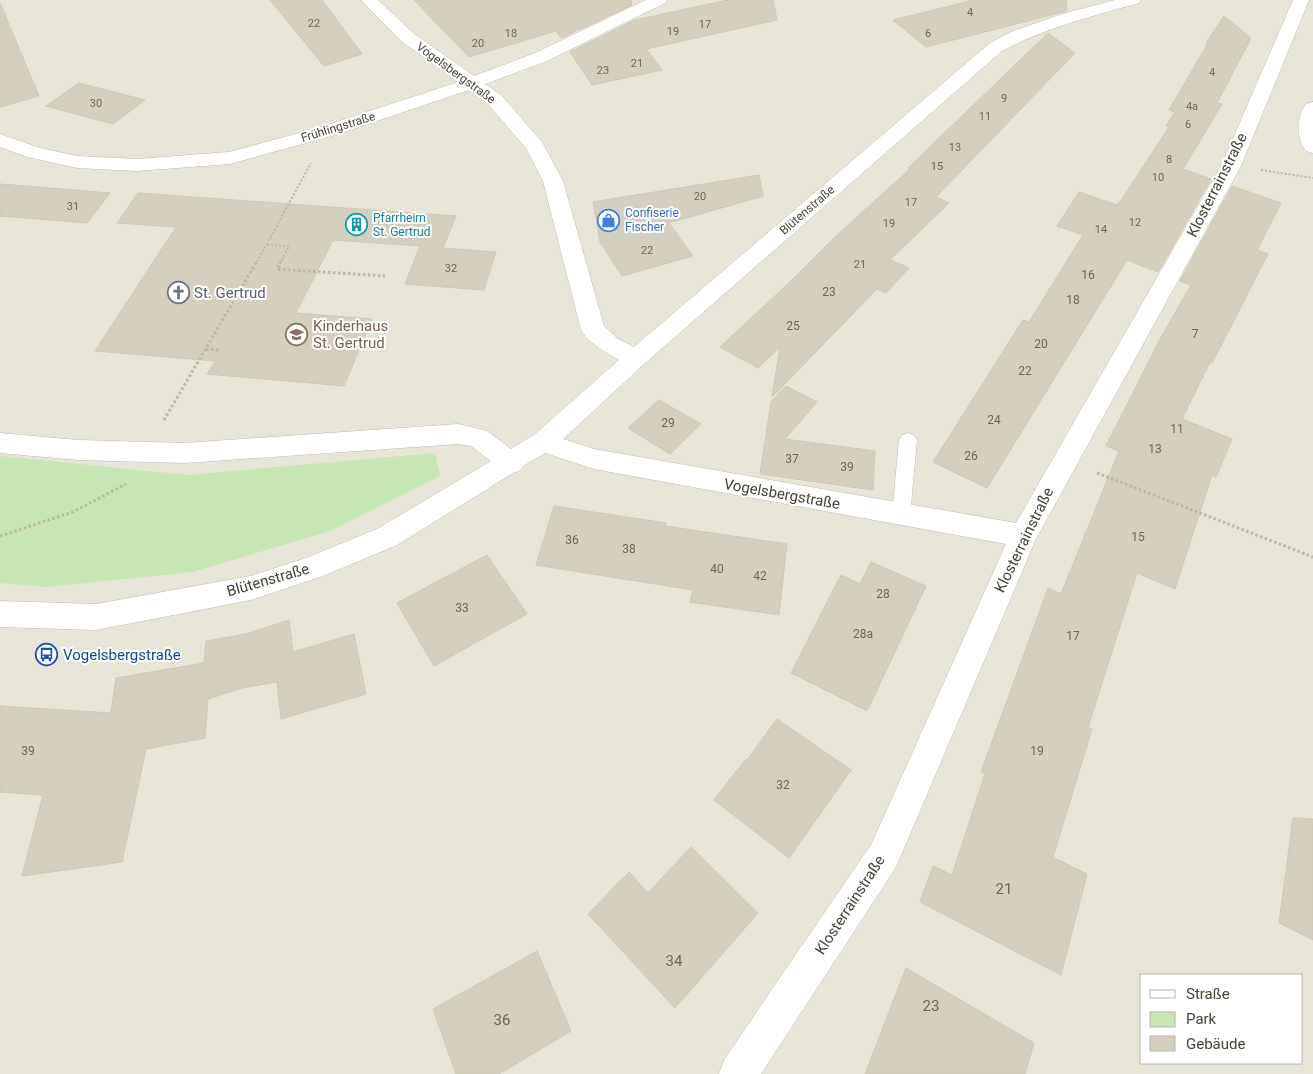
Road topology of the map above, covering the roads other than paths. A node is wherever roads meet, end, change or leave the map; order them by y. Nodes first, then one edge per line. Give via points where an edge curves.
1 (369, 0) edge
2 (658, 0) edge
3 (1127, 0) edge
4 (1133, 0) edge
5 (1301, 0) edge
6 (472, 84) junction
7 (1313, 108) edge
8 (0, 140) edge
9 (1313, 147) edge
10 (636, 358) junction
11 (908, 440) dead end
12 (544, 441) junction
13 (0, 443) edge
14 (512, 463) junction
15 (901, 515) junction
16 (1023, 536) junction
17 (0, 614) edge
18 (738, 1074) edge

1 - 6 street, Vogelsbergstraße via 407,37
2 - 6 street, Frühlingstraße via 541,57
3 - 4 street, Blütenstraße
3 - 10 street, Blütenstraße via 1017,36 996,47
5 - 16 street, Klosterrainstraße via 1231,166
6 - 8 street, Frühlingstraße via 328,131 230,158 137,165 77,162 35,153
6 - 10 street, Vogelsbergstraße via 494,99 536,146 553,181 593,330 610,345
7 - 9 street via 1307,130
10 - 12 street, Blütenstraße
11 - 15 lane
12 - 14 street, Blütenstraße
12 - 15 street, Vogelsbergstraße via 594,460
13 - 14 street via 78,450 185,453 458,434 478,438
14 - 17 street, Blütenstraße via 387,537 313,568 251,588 96,617
15 - 16 street, Vogelsbergstraße
16 - 18 street, Klosterrainstraße via 884,855

